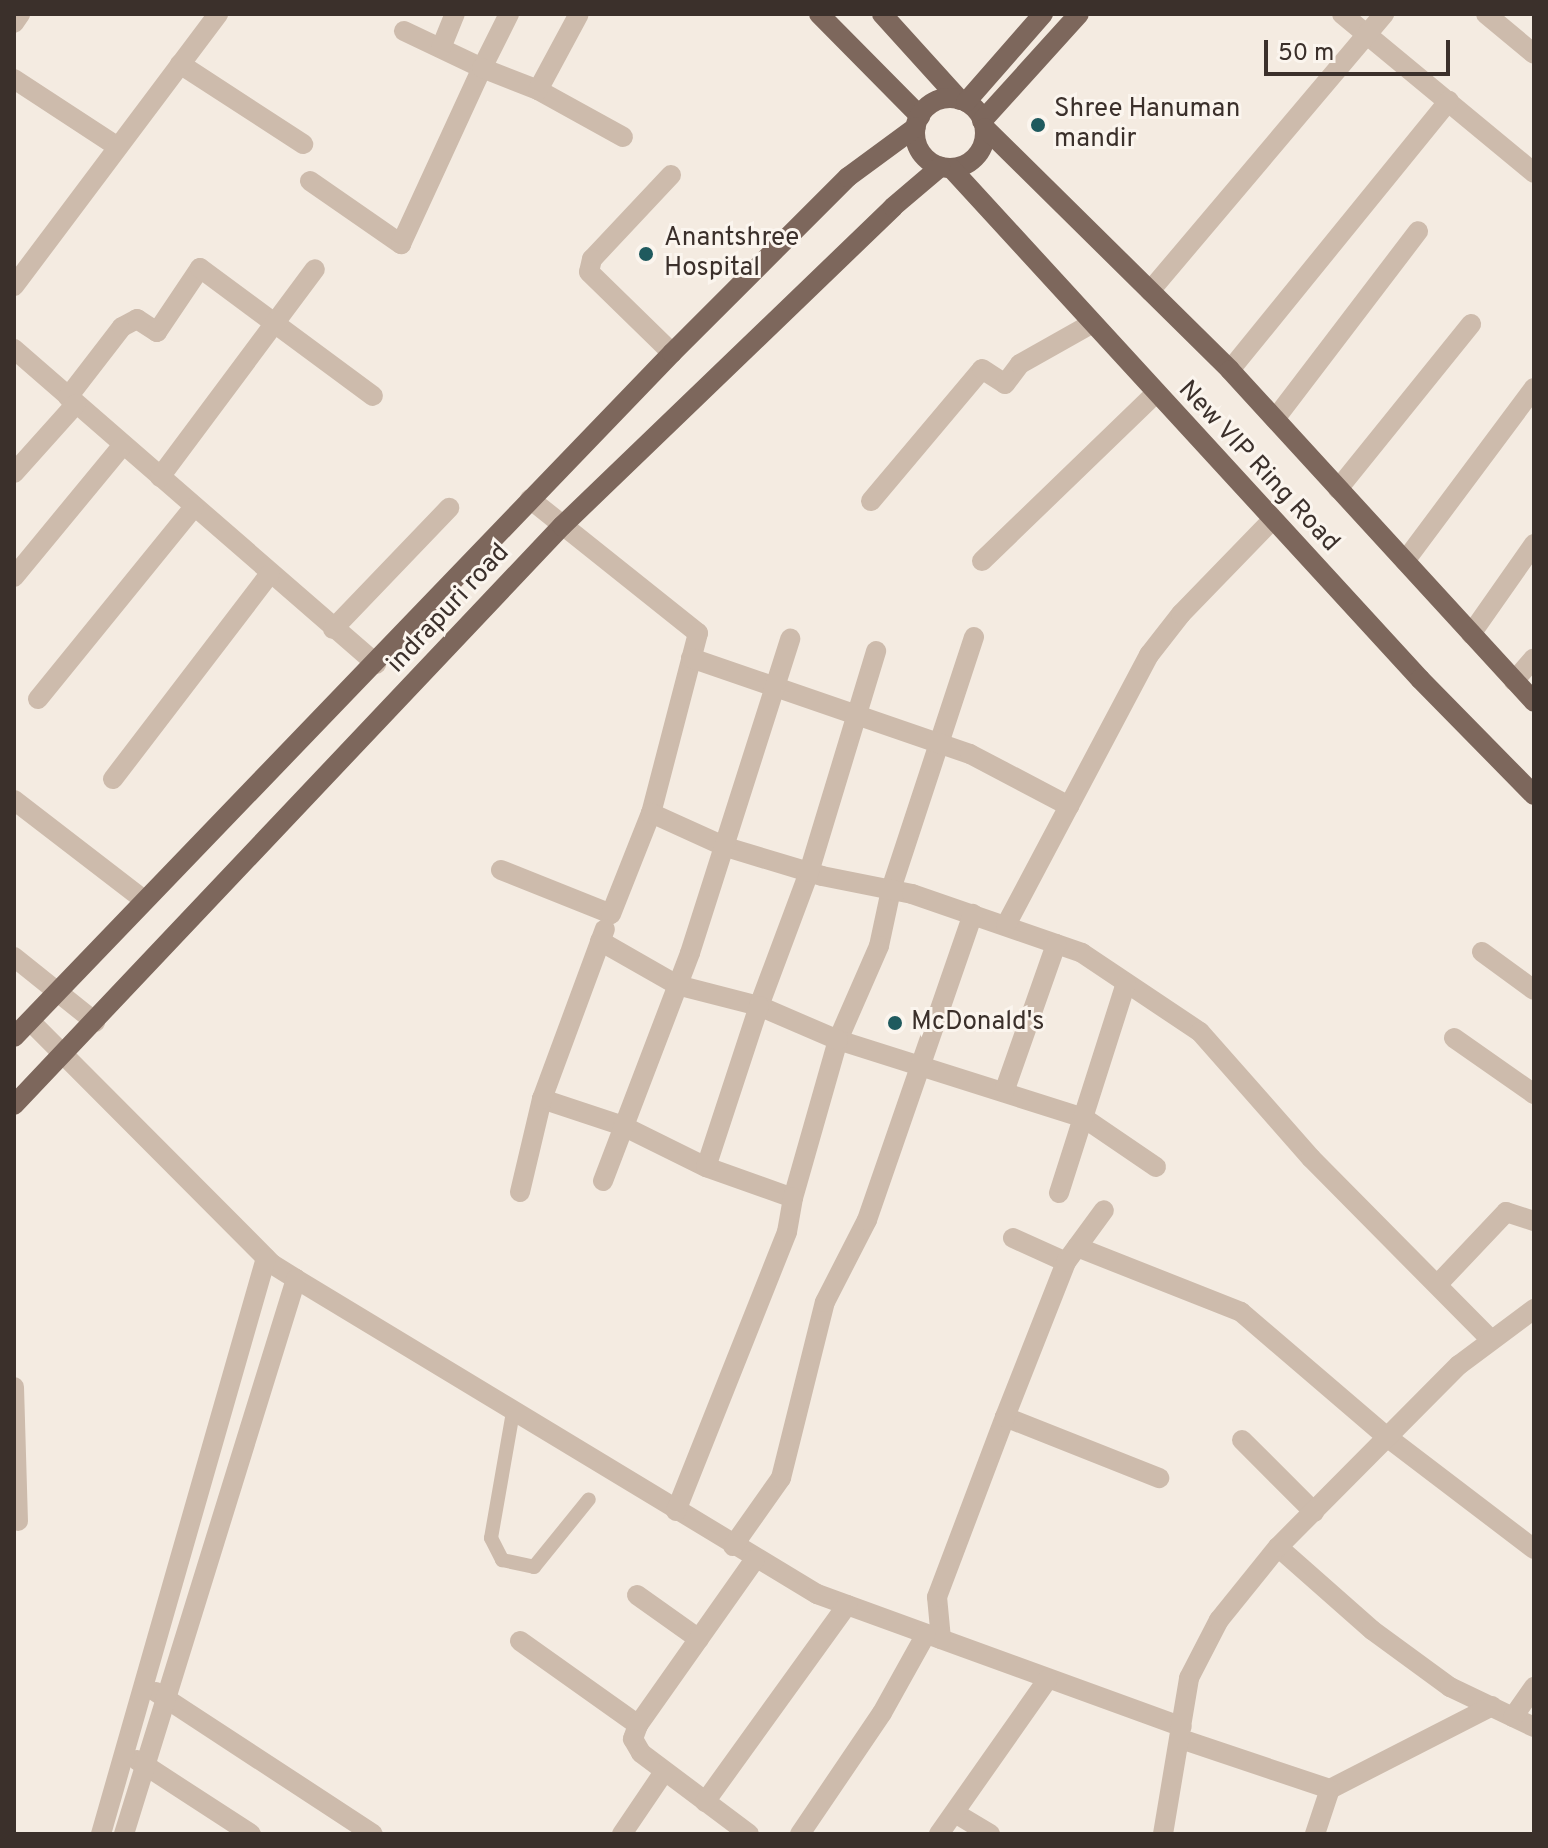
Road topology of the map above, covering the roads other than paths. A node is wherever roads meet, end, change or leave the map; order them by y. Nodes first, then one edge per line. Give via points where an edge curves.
1 (20, 14) edge
2 (218, 14) edge
3 (455, 14) edge
4 (509, 14) edge
5 (579, 14) edge
6 (819, 14) edge
7 (882, 14) edge
8 (1043, 14) edge
9 (1079, 14) edge
10 (1342, 14) edge
11 (1384, 14) edge
12 (1486, 14) edge
13 (14, 23) edge
14 (404, 31) dead end
15 (1367, 34) junction
16 (441, 48) junction
17 (1534, 54) edge
18 (180, 64) junction
19 (482, 68) junction
20 (14, 79) edge
21 (538, 90) junction
22 (963, 101) junction
23 (1449, 101) junction
24 (918, 121) junction
25 (984, 124) junction
26 (623, 137) dead end
27 (303, 144) dead end
28 (118, 147) junction
29 (946, 168) junction
30 (1534, 173) edge
31 (671, 175) dead end
32 (310, 181) dead end
33 (1418, 231) dead end
34 (315, 269) dead end
35 (14, 286) edge
36 (1150, 291) junction
37 (276, 322) junction
38 (1091, 324) junction
39 (1471, 324) dead end
40 (14, 349) edge
41 (672, 353) junction
42 (1230, 370) junction
43 (1534, 388) edge
44 (1155, 394) junction
45 (373, 396) dead end
46 (72, 401) junction
47 (1275, 419) junction
48 (123, 445) junction
49 (14, 473) edge
50 (160, 477) junction
51 (1338, 489) junction
52 (530, 499) junction
53 (871, 501) dead end
54 (194, 507) junction
55 (449, 508) dead end
56 (1272, 520) junction
57 (562, 526) junction
58 (1534, 544) edge
59 (982, 561) dead end
60 (1405, 561) junction
61 (270, 574) junction
62 (14, 577) edge
63 (333, 629) junction
64 (1471, 634) junction
65 (974, 637) dead end
66 (790, 639) dead end
67 (876, 651) dead end
68 (691, 658) junction
69 (1534, 658) edge
70 (376, 664) junction
71 (1514, 681) junction
72 (775, 687) junction
73 (38, 699) dead end
74 (1534, 702) edge
75 (856, 715) junction
76 (939, 743) junction
77 (113, 779) dead end
78 (1534, 795) edge
79 (14, 800) edge
80 (1069, 806) junction
81 (651, 813) junction
82 (726, 847) junction
83 (501, 870) dead end
84 (809, 872) junction
85 (891, 890) junction
86 (145, 901) junction
87 (611, 914) junction
88 (973, 914) junction
89 (1006, 925) junction
90 (600, 941) junction
91 (1056, 944) junction
92 (1482, 952) dead end
93 (14, 957) edge
94 (1126, 983) junction
95 (677, 985) junction
96 (59, 990) junction
97 (1534, 990) edge
98 (759, 1006) junction
99 (30, 1021) junction
100 (95, 1022) junction
101 (14, 1037) edge
102 (1454, 1038) dead end
103 (838, 1040) junction
104 (64, 1055) junction
105 (921, 1065) junction
106 (1004, 1092) junction
107 (1534, 1094) edge
108 (542, 1099) junction
109 (14, 1105) edge
110 (1084, 1118) junction
111 (623, 1126) junction
112 (706, 1167) junction
113 (1156, 1167) dead end
114 (603, 1181) dead end
115 (520, 1192) dead end
116 (1059, 1193) dead end
117 (793, 1198) junction
118 (1104, 1210) dead end
119 (1534, 1221) edge
120 (1013, 1238) dead end
121 (1072, 1255) junction
122 (266, 1258) junction
123 (296, 1279) junction
124 (1438, 1284) junction
125 (1534, 1309) edge
126 (1489, 1338) junction
127 (14, 1387) edge
128 (513, 1412) junction
129 (1005, 1417) junction
130 (1387, 1437) junction
131 (1242, 1440) dead end
132 (1159, 1478) dead end
133 (589, 1499) dead end
134 (676, 1511) junction
135 (1314, 1512) junction
136 (18, 1521) dead end
137 (733, 1546) junction
138 (1278, 1547) junction
139 (1534, 1549) edge
140 (755, 1559) junction
141 (637, 1595) dead end
142 (847, 1605) junction
143 (933, 1637) junction
144 (699, 1639) junction
145 (520, 1641) dead end
146 (1048, 1679) junction
147 (146, 1686) junction
148 (1534, 1687) edge
149 (165, 1698) junction
150 (1492, 1706) junction
151 (1513, 1717) junction
152 (638, 1725) junction
153 (1534, 1727) edge
154 (1182, 1733) junction
155 (127, 1754) junction
156 (146, 1766) junction
157 (664, 1772) junction
158 (1330, 1789) junction
159 (705, 1802) junction
160 (955, 1813) junction
161 (1322, 1832) edge
162 (101, 1834) edge
163 (124, 1834) edge
164 (251, 1834) edge
165 (373, 1834) edge
166 (622, 1834) edge
167 (749, 1834) edge
168 (800, 1834) edge
169 (939, 1834) edge
170 (990, 1834) edge
171 (1163, 1834) edge

1 - 13 street
2 - 18 street
3 - 16 street
4 - 19 street
5 - 21 street
6 - 24 main road
7 - 22 main road
8 - 22 main road
9 - 25 main road
10 - 15 street
11 - 15 street
12 - 17 street
14 - 16 street
15 - 23 street
15 - 36 street
16 - 19 street
18 - 27 street
18 - 28 street
19 - 21 street
19 - 32 street via 401,244
20 - 28 street
21 - 26 street
22 - 24 main road via 943,99
22 - 25 main road
23 - 30 street
23 - 42 street
24 - 29 main road via 922,154
24 - 41 main road, indrapuri road via 848,177
25 - 29 main road via 980,152
25 - 36 main road, New VIP Ring Road
28 - 35 street
29 - 38 main road, New VIP Ring Road
29 - 57 main road, indrapuri road via 893,207
31 - 41 street via 592,259 589,272
33 - 47 street
34 - 37 street
36 - 42 main road, New VIP Ring Road
37 - 45 street
37 - 46 street via 200,268 157,332 137,319 122,327
37 - 50 street
38 - 44 main road, New VIP Ring Road
38 - 53 street via 1020,364 1005,384 982,369
39 - 51 street
40 - 46 street
41 - 52 main road, indrapuri road
42 - 47 main road, New VIP Ring Road
43 - 60 street
44 - 56 main road, New VIP Ring Road
44 - 59 street
46 - 48 street
46 - 49 street
47 - 51 main road, New VIP Ring Road
48 - 50 street
48 - 62 street
50 - 54 street
51 - 60 main road, New VIP Ring Road
52 - 57 street
52 - 70 main road, indrapuri road
54 - 61 street
54 - 73 street
55 - 63 street
56 - 78 main road, New VIP Ring Road
56 - 80 street via 1163,634
57 - 68 street via 695,628
57 - 100 main road, indrapuri road
58 - 64 street
60 - 64 main road, New VIP Ring Road
61 - 63 street
61 - 77 street
63 - 70 street
64 - 71 main road, New VIP Ring Road
65 - 76 street
66 - 72 street
67 - 75 street
68 - 72 street
68 - 81 street
69 - 71 street
70 - 86 main road, indrapuri road
71 - 74 main road, New VIP Ring Road
72 - 75 street
72 - 82 street
75 - 76 street
75 - 84 street
76 - 80 street
76 - 85 street
79 - 86 street
80 - 89 street
81 - 82 street
81 - 87 street
82 - 84 street
82 - 95 street
83 - 87 street
84 - 85 street
84 - 98 street
85 - 88 street
85 - 103 street via 879,946
86 - 96 main road, indrapuri road
87 - 90 street
88 - 89 street
88 - 105 street
89 - 91 street
90 - 95 street
90 - 108 street
91 - 94 street via 1082,953
91 - 106 street
92 - 97 street
93 - 96 street
94 - 110 street
94 - 124 street via 1200,1032 1311,1158
95 - 98 street
95 - 111 street
96 - 99 main road, indrapuri road
96 - 100 street
98 - 103 street
98 - 112 street
99 - 101 main road, indrapuri road
99 - 104 street
100 - 104 main road, indrapuri road
102 - 107 street
103 - 105 street
103 - 117 street
104 - 109 main road, indrapuri road
104 - 122 street
105 - 106 street
105 - 137 street via 867,1220 825,1302 781,1478
106 - 110 street
108 - 111 street
108 - 115 street
110 - 113 street
110 - 116 street
111 - 112 street
111 - 114 street
112 - 117 street
117 - 134 street via 787,1232
118 - 121 street
119 - 124 street via 1506,1212
120 - 121 street
121 - 129 street
121 - 130 street via 1241,1312
122 - 123 street
122 - 147 street
123 - 128 street
123 - 149 street
124 - 126 street
125 - 126 street
126 - 130 street
127 - 136 street
128 - 133 lane via 491,1538 502,1560 534,1567
128 - 134 street
129 - 132 street
129 - 143 street via 937,1597
130 - 135 street
130 - 139 street
131 - 135 street
134 - 137 street
135 - 138 street
137 - 140 street
138 - 150 street via 1372,1630 1450,1687
138 - 154 street via 1219,1620 1189,1678
140 - 142 street
140 - 144 street
141 - 144 street
142 - 143 street
142 - 159 street
143 - 146 street
143 - 168 street
144 - 152 street
145 - 152 street
146 - 154 street
146 - 160 street
147 - 149 street
147 - 155 street
148 - 151 street
149 - 156 street
149 - 165 street
150 - 151 street
150 - 158 street
151 - 153 street
152 - 157 street via 633,1739
154 - 158 street
154 - 171 street
155 - 156 street
155 - 162 street
156 - 163 street
156 - 164 street
157 - 159 street
157 - 166 street
158 - 161 street
159 - 167 street
160 - 169 street
160 - 170 street

